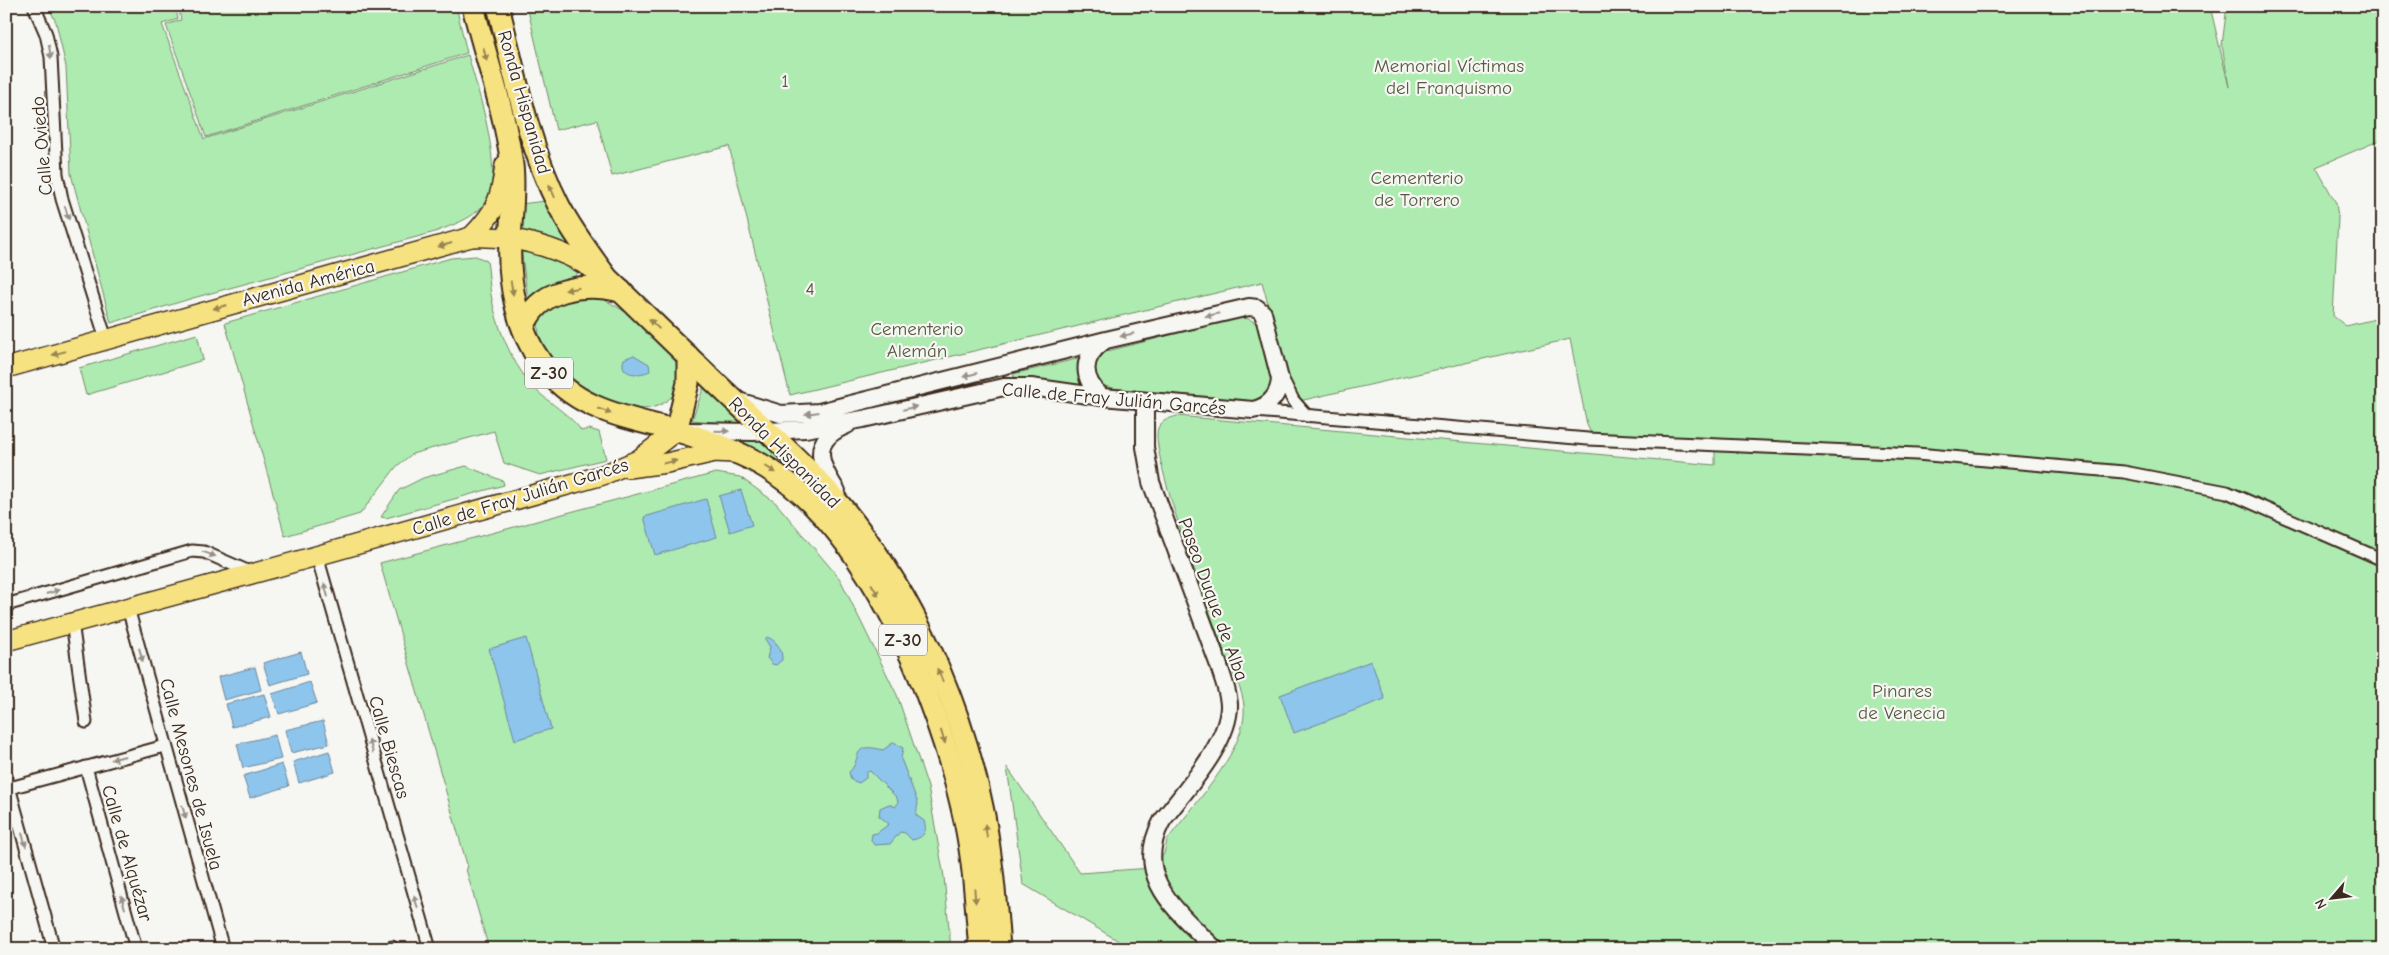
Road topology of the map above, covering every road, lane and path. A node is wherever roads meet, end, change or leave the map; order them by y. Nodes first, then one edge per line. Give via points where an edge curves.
1 (34, 6) edge
2 (474, 6) edge
3 (498, 6) edge
4 (508, 144) junction
5 (472, 237) junction
6 (510, 239) junction
7 (614, 285) junction
8 (523, 328) junction
9 (106, 340) junction
10 (1106, 340) junction
11 (688, 356) junction
12 (7, 366) edge
13 (1279, 372) junction
14 (1102, 397) junction
15 (731, 398) junction
16 (1145, 401) junction
17 (1253, 410) junction
18 (1307, 416) junction
19 (863, 419) junction
20 (676, 431) junction
21 (767, 432) junction
22 (740, 454) junction
23 (621, 469) junction
24 (864, 536) junction
25 (317, 556) junction
26 (2383, 560) edge
27 (253, 574) junction
28 (6, 605) edge
29 (128, 608) junction
30 (72, 622) junction
31 (6, 641) edge
32 (86, 722) dead end
33 (165, 746) junction
34 (86, 767) junction
35 (6, 776) edge
36 (8, 788) edge
37 (54, 949) edge
38 (136, 949) edge
39 (223, 949) edge
40 (430, 949) edge
41 (980, 949) edge
42 (999, 949) edge
43 (1215, 949) edge

1 -> 9 street, Calle Oviedo via 46,34 51,57 57,174 62,199
2 -> 4 highway, Ronda Hispanidad / Z-30
7 -> 3 highway, Ronda Hispanidad / Z-30 via 569,223 543,169 524,110
4 - 5 main road via 500,198 491,216
4 - 6 highway, Ronda Hispanidad / Z-30 via 513,174
5 - 6 main road, Avenida América
5 -> 9 main road, Avenida América
6 - 7 main road, Avenida América via 557,250 584,263
6 -> 8 highway, Ronda Hispanidad / Z-30 via 512,286
7 -> 8 highway via 549,296 535,307
11 -> 7 highway, Ronda Hispanidad / Z-30
8 -> 20 highway, Ronda Hispanidad / Z-30 via 532,350 548,373 583,402 618,416
9 -> 12 main road, Avenida América
13 -> 10 street, Calle de Fray Julián Garcés via 1265,318 1254,307
10 - 14 street via 1091,355 1086,370 1090,384
10 -> 15 street, Calle de Fray Julián Garcés via 819,412 782,414
11 - 15 highway, Ronda Hispanidad / Z-30
11 - 20 highway via 688,383
13 - 17 street, Calle de Fray Julián Garcés via 1276,395 1265,406
13 - 18 street via 1293,400
14 - 16 street, Calle de Fray Julián Garcés
19 -> 14 street, Calle de Fray Julián Garcés via 1004,386
15 - 21 highway, Ronda Hispanidad / Z-30
16 - 17 street, Calle de Fray Julián Garcés
16 - 43 street, Paseo Duque de Alba via 1145,447 1151,482 1229,704 1221,740 1155,834 1152,868 1170,903
17 - 18 street
18 - 26 street via 1588,439 1917,454 2124,472 2227,492
19 - 21 street, Calle de Fray Julián Garcés
19 - 24 street via 833,432 823,443 820,456 827,477
20 -> 21 street, Calle de Fray Julián Garcés
20 - 22 highway, Ronda Hispanidad / Z-30
20 - 23 main road, Calle de Fray Julián Garcés
21 - 24 highway, Ronda Hispanidad / Z-30 via 812,474
23 -> 22 main road via 715,452
22 -> 41 highway, Ronda Hispanidad / Z-30 via 782,477 803,495 837,534 872,584 913,661 953,766 974,881
23 - 25 main road, Calle de Fray Julián Garcés
42 -> 24 highway, Ronda Hispanidad / Z-30 via 984,816 952,703 905,602
25 - 27 main road, Calle de Fray Julián Garcés
40 -> 25 street, Calle Biescas
28 -> 27 street via 192,551 204,552
27 - 29 main road, Calle de Fray Julián Garcés
29 - 30 main road, Calle de Fray Julián Garcés
29 -> 33 street, Calle Mesones de Isuela
30 - 31 main road, Calle de Fray Julián Garcés
30 - 32 street
33 -> 34 street
33 -> 39 street, Calle Mesones de Isuela
34 - 36 street
38 -> 34 street, Calle de Alquézar
35 - 36 street
36 -> 37 street

